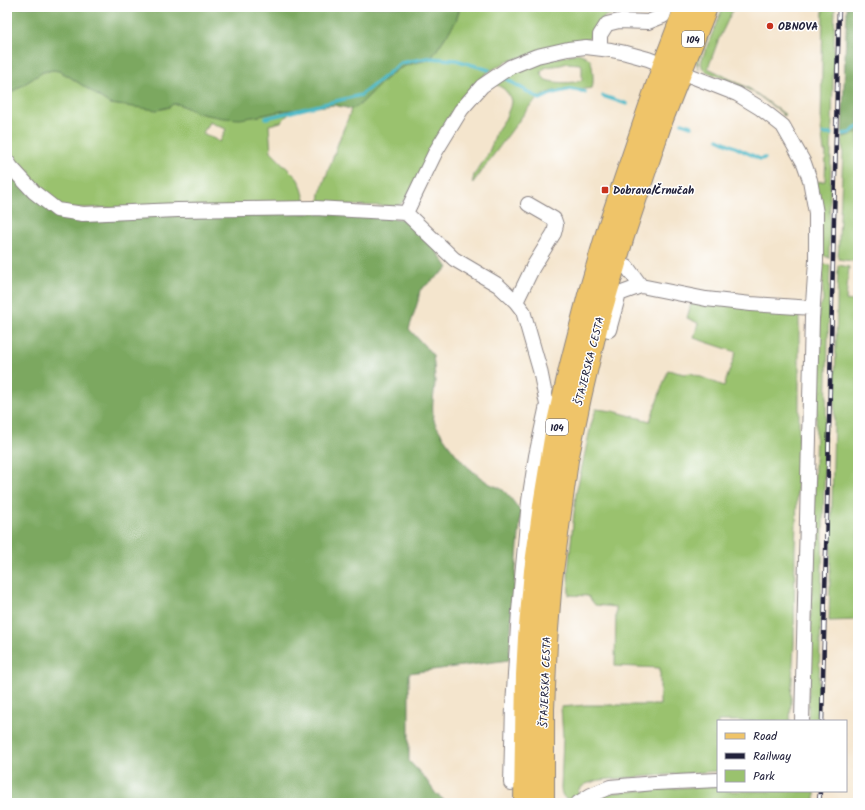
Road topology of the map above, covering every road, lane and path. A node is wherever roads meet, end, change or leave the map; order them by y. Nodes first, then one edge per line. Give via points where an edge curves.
1 (666, 7) edge
2 (686, 7) edge
3 (706, 7) edge
4 (600, 48) junction
5 (672, 68) junction
6 (7, 161) edge
7 (528, 204) dead end
8 (406, 213) junction
9 (641, 286) junction
10 (619, 294) junction
11 (516, 302) junction
12 (813, 308) junction
13 (609, 330) dead end
14 (802, 720) edge
15 (717, 780) edge
16 (511, 783) dead end
17 (525, 803) edge
18 (543, 803) edge
19 (578, 803) edge

1 - 4 street via 663,16 648,22 619,21 607,24 600,35
2 - 5 main road, ŠTAJERSKA CESTA / 104
3 - 5 main road, ŠTAJERSKA CESTA / 104
4 - 5 street via 648,59
4 - 8 street via 568,49 537,56 510,67 482,86 462,110 436,151
5 - 12 street via 737,94 783,126 804,163 816,213
5 - 17 main road, ŠTAJERSKA CESTA / 104 via 608,230 588,295 557,427 535,571 529,638
5 - 18 main road, ŠTAJERSKA CESTA / 104 via 664,113 599,317 567,460 551,579 546,642
6 - 8 street via 34,192 57,210 83,214 315,208
7 - 11 street via 554,219 556,224 554,233
8 - 11 street via 454,259 498,285
9 - 10 street
9 - 10 street via 627,268
9 - 12 street via 706,299
10 - 13 street
11 - 16 street via 523,311 540,370 546,405 529,501 519,611
12 - 14 street
15 - 19 street via 610,788

